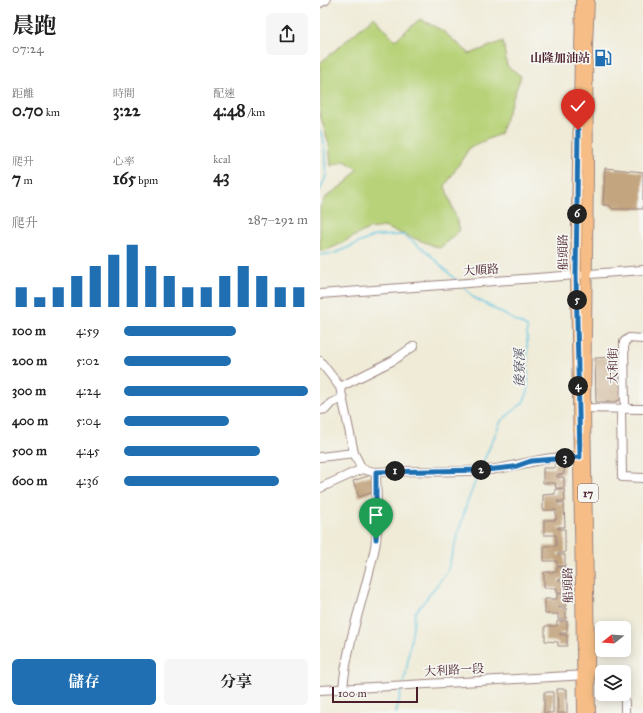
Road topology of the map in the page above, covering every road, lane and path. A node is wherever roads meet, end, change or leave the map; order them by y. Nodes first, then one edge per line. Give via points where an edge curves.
1 (326, 0) edge
2 (581, 0) edge
3 (589, 0) edge
4 (320, 3) edge
5 (584, 46) junction
6 (577, 172) junction
7 (588, 172) junction
8 (643, 270) edge
9 (587, 274) junction
10 (576, 275) junction
11 (320, 294) edge
12 (643, 338) edge
13 (414, 346) dead end
14 (320, 362) edge
15 (340, 387) junction
16 (343, 398) junction
17 (582, 408) junction
18 (623, 409) junction
19 (643, 409) edge
20 (320, 410) edge
21 (354, 453) junction
22 (320, 457) edge
23 (583, 458) junction
24 (362, 469) junction
25 (376, 472) junction
26 (643, 478) edge
27 (320, 488) edge
28 (586, 675) junction
29 (343, 688) junction
30 (320, 690) edge
31 (625, 702) dead end
32 (583, 713) edge
33 (590, 713) edge
34 (625, 713) edge

1 - 4 street
2 - 5 main road, 船頭路 / 17
3 - 5 main road, 船頭路 / 17
5 - 6 main road, 船頭路 / 17
5 - 7 main road, 船頭路 / 17
6 - 7 main road
6 - 10 main road, 船頭路 / 17
7 - 9 main road, 船頭路 / 17
8 - 9 street, 大順路
9 - 10 street, 大順路
9 - 17 main road, 船頭路 / 17
10 - 11 street, 大順路
10 - 17 main road, 船頭路 / 17
12 - 18 street, 大和街 via 629,338 624,342
13 - 15 street via 394,360
14 - 15 street
15 - 16 street
16 - 20 street
16 - 21 street
17 - 18 street
17 - 23 main road, 船頭路 / 17
18 - 19 street
18 - 26 street via 622,477
21 - 22 street
21 - 24 street
23 - 25 street via 531,461 514,467 486,470
23 - 28 main road, 船頭路 / 17
24 - 25 street
24 - 27 street
25 - 29 street via 376,539 349,644
28 - 29 street, 大利路一段
28 - 32 main road, 船頭路 / 17
28 - 33 main road, 船頭路 / 17
29 - 30 street, 大利路一段
31 - 34 street

